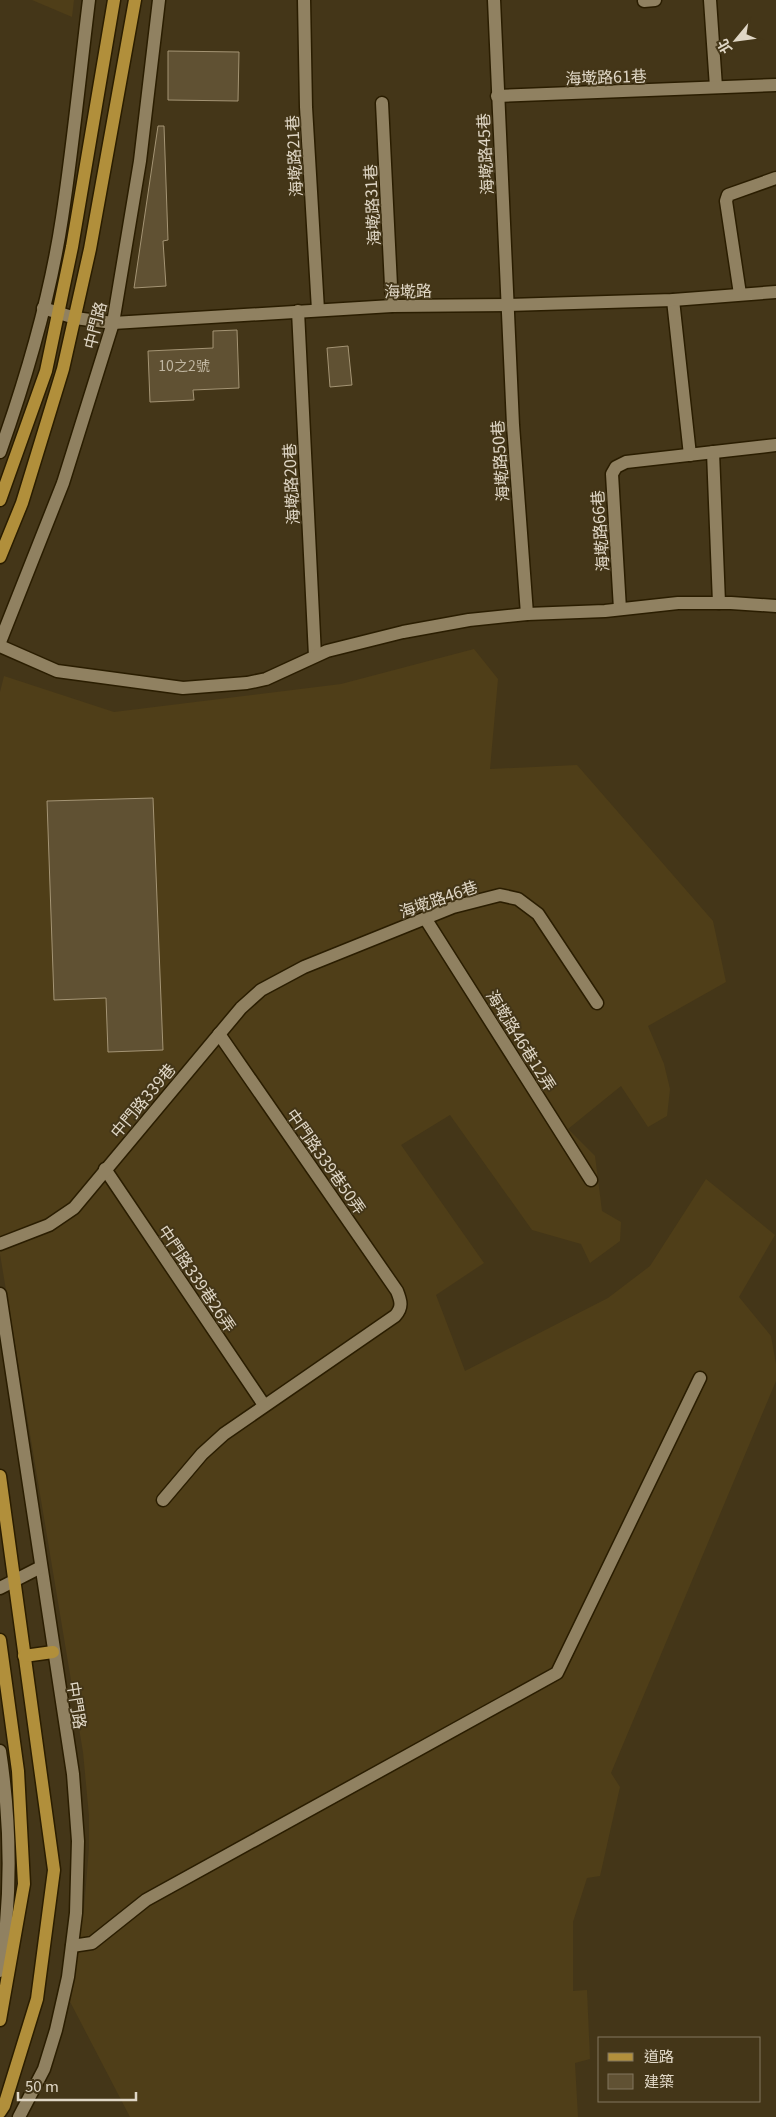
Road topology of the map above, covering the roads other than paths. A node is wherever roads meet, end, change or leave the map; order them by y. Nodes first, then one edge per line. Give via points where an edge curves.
1 (89, 0) edge
2 (114, 0) edge
3 (134, 0) edge
4 (159, 0) edge
5 (304, 0) edge
6 (494, 0) edge
7 (644, 0) edge
8 (655, 0) edge
9 (710, 0) edge
10 (776, 85) edge
11 (716, 87) junction
12 (497, 96) junction
13 (382, 102) dead end
14 (776, 178) edge
15 (776, 292) edge
16 (740, 294) junction
17 (673, 300) junction
18 (508, 305) junction
19 (392, 306) junction
20 (43, 308) junction
21 (318, 310) junction
22 (298, 311) junction
23 (58, 314) junction
24 (74, 318) junction
25 (113, 323) junction
26 (776, 445) edge
27 (0, 452) edge
28 (713, 452) junction
29 (690, 455) junction
30 (0, 500) edge
31 (0, 556) edge
32 (719, 603) junction
33 (776, 606) edge
34 (620, 609) junction
35 (527, 614) junction
36 (0, 642) edge
37 (0, 646) edge
38 (315, 656) junction
39 (426, 918) junction
40 (304, 967) joint
41 (597, 1002) dead end
42 (219, 1034) junction
43 (105, 1169) junction
44 (591, 1180) dead end
45 (0, 1244) edge
46 (0, 1294) edge
47 (700, 1378) dead end
48 (264, 1404) junction
49 (0, 1476) edge
50 (163, 1500) dead end
51 (40, 1567) junction
52 (14, 1580) junction
53 (0, 1588) edge
54 (0, 1640) edge
55 (53, 1652) junction
56 (24, 1656) junction
57 (0, 1750) edge
58 (72, 1946) junction
59 (0, 1971) edge
60 (0, 2020) edge
61 (1, 2107) edge
62 (21, 2116) edge

1 - 20 street via 62,219
2 - 23 main road
3 - 24 main road, 中門路 via 90,249
4 - 25 street, 中門路 via 140,161
5 - 21 street, 海墘路21巷 via 306,106
6 - 12 street, 海墘路45巷
7 - 8 street
9 - 11 street
10 - 11 street, 海墘路61巷
11 - 12 street, 海墘路61巷
12 - 18 street, 海墘路45巷
13 - 19 street, 海墘路31巷
14 - 16 street via 728,195 726,201
15 - 16 street, 海墘路
16 - 17 street, 海墘路
17 - 18 street, 海墘路
17 - 29 street
18 - 19 street, 海墘路
18 - 35 street, 海墘路50巷
19 - 21 street, 海墘路
20 - 23 street, 海墘路
20 - 27 street via 21,393
21 - 22 street, 海墘路
22 - 25 street, 海墘路
22 - 38 street, 海墘路20巷
23 - 24 street, 海墘路
23 - 30 main road via 46,371
24 - 25 street, 海墘路
24 - 31 main road, 中門路 via 63,370 25,493
25 - 36 street, 中門路 via 63,483
26 - 28 street, 海墘路66巷
28 - 29 street, 海墘路66巷
28 - 32 street
29 - 34 street, 海墘路66巷 via 626,462 616,467 612,474
32 - 33 street
32 - 34 street
34 - 35 street
35 - 38 street via 422,629
37 - 38 street via 57,670 183,688 247,684 266,679
39 - 40 street, 海墘路46巷
39 - 41 street, 海墘路46巷 via 500,895 518,899 538,914
39 - 44 street, 海墘路46巷12弄
40 - 42 street, 中門路339巷 via 261,990
42 - 43 street, 中門路339巷
42 - 48 street, 中門路339巷50弄 via 401,1301 401,1310 395,1316
43 - 45 street, 中門路339巷 via 74,1208 49,1225
43 - 48 street, 中門路339巷26弄
46 - 51 street, 中門路
47 - 58 street via 557,1673 146,1900 92,1943
48 - 50 street via 202,1454
49 - 52 main road
51 - 52 street
51 - 55 street, 中門路
52 - 53 street
52 - 56 main road
54 - 60 main road via 18,1771 24,1884
55 - 56 main road
55 - 58 street, 中門路 via 73,1774 78,1842
56 - 61 main road via 54,1870 38,1998
57 - 59 street via 9,1832 8,1893
58 - 62 street, 中門路 via 56,2030 44,2069
61 - 62 street

